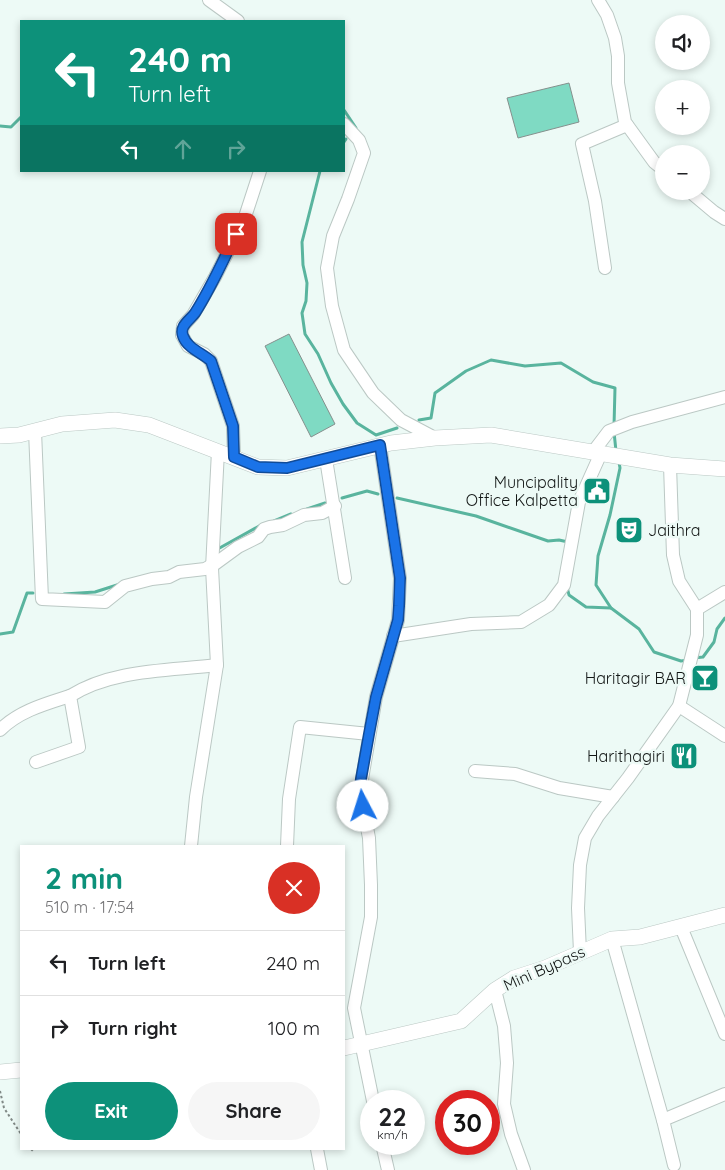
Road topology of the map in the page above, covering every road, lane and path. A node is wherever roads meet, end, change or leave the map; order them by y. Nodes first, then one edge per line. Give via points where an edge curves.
1 (209, 0) edge
2 (598, 0) edge
3 (237, 20) edge
4 (345, 125) edge
5 (627, 125) junction
6 (655, 163) edge
7 (260, 172) edge
8 (700, 200) edge
9 (725, 219) edge
10 (605, 268) dead end
11 (725, 398) edge
12 (35, 431) junction
13 (0, 436) edge
14 (435, 438) junction
15 (380, 445) junction
16 (218, 451) junction
17 (607, 454) junction
18 (234, 457) junction
19 (326, 459) junction
20 (670, 465) junction
21 (725, 469) edge
22 (335, 506) junction
23 (212, 565) junction
24 (345, 578) dead end
25 (725, 592) edge
26 (697, 609) junction
27 (393, 636) junction
28 (217, 666) junction
29 (70, 696) junction
30 (679, 706) junction
31 (0, 730) edge
32 (369, 734) junction
33 (725, 736) edge
34 (36, 762) dead end
35 (475, 771) dead end
36 (613, 797) junction
37 (191, 845) edge
38 (287, 845) edge
39 (725, 915) edge
40 (681, 927) junction
41 (612, 939) junction
42 (580, 952) junction
43 (495, 990) junction
44 (725, 1034) edge
45 (360, 1045) junction
46 (345, 1048) edge
47 (20, 1070) edge
48 (0, 1072) edge
49 (370, 1090) edge
50 (0, 1091) edge
51 (725, 1094) edge
52 (663, 1120) junction
53 (20, 1132) edge
54 (317, 1150) edge
55 (385, 1155) edge
56 (674, 1165) dead end
57 (321, 1170) edge
58 (388, 1170) edge
59 (524, 1170) edge

1 - 3 street
2 - 5 street via 615,38 618,83
4 - 14 street via 359,140 364,153 333,236 327,268 332,306 344,350 373,394 401,420
5 - 6 street
5 - 10 street via 582,144
7 - 18 street via 244,220 215,277 183,326 182,334 188,346 211,361 233,426
8 - 9 street
11 - 17 street via 609,431
12 - 13 main road
12 - 16 main road via 62,424 115,420 149,425
12 - 23 street via 42,599 105,602 125,586
14 - 15 main road
14 - 17 main road via 490,435
15 - 19 main road
15 - 27 street via 400,578 398,620
16 - 18 main road
16 - 23 street
17 - 20 main road
17 - 27 street via 579,502 564,585 549,604 521,622 471,624
18 - 19 main road via 258,467 287,468
19 - 22 street
20 - 21 main road
20 - 26 street via 673,555 679,581
22 - 23 street via 322,513 304,515 283,525 264,529
22 - 24 street
23 - 28 street
25 - 26 street
26 - 30 street via 697,635
27 - 32 street
28 - 29 street via 159,670 105,681
28 - 37 street
29 - 31 street via 33,708
29 - 34 street via 79,747
30 - 33 street
30 - 36 street
32 - 38 street via 300,727 289,799
32 - 45 street via 360,790 369,838 371,917 354,1008
35 - 36 street via 515,774 559,788
36 - 42 street via 585,838 578,899
39 - 40 main road, Mini Bypass
40 - 41 main road, Mini Bypass via 640,937
40 - 44 street
41 - 42 main road, Mini Bypass
41 - 52 street
42 - 43 main road, Mini Bypass via 514,978
43 - 45 main road, Mini Bypass via 461,1021
43 - 59 street via 504,1026 507,1063 504,1104
45 - 46 main road, Mini Bypass
45 - 49 street
47 - 48 main road
50 - 53 path via 4,1108
51 - 52 street
52 - 56 street
54 - 57 street
55 - 58 street

